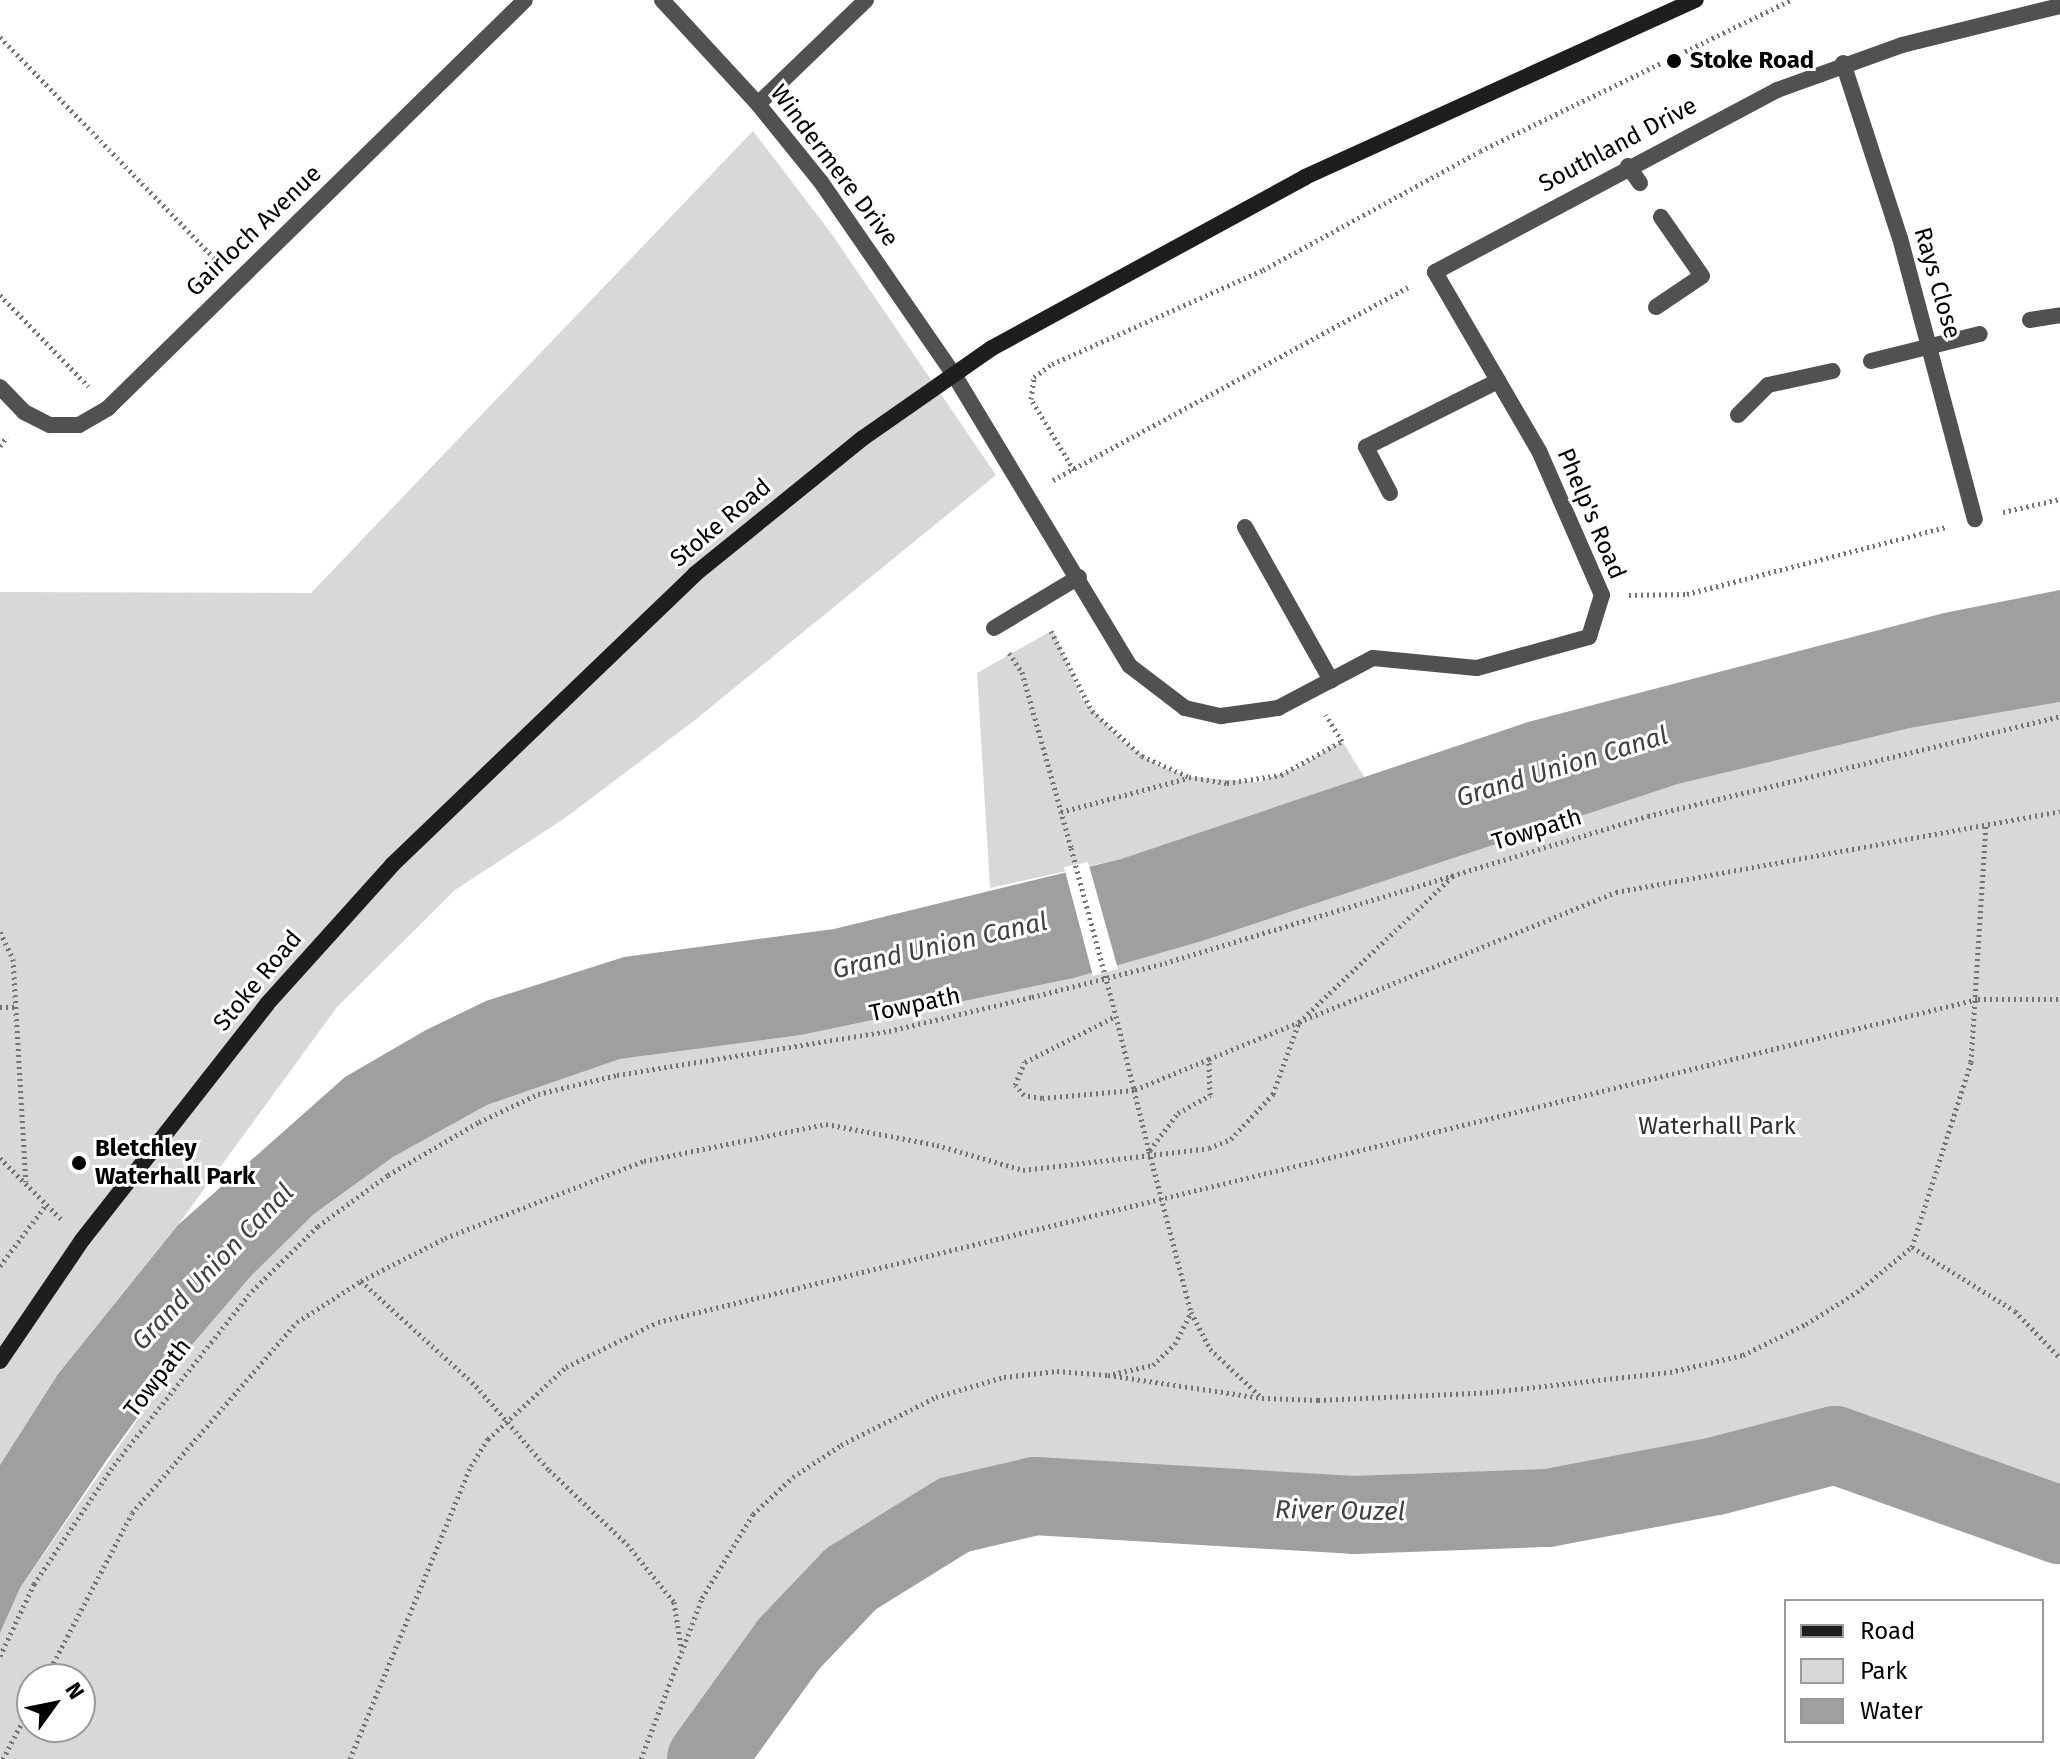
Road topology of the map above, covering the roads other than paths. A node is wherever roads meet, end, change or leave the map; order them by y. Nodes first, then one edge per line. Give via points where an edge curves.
1 (525, 0) edge
2 (662, 0) edge
3 (866, 0) edge
4 (1696, 0) edge
5 (2060, 6) edge
6 (1843, 63) junction
7 (758, 104) junction
8 (1628, 166) junction
9 (1640, 183) dead end
10 (1661, 217) dead end
11 (1435, 272) joint
12 (1656, 307) dead end
13 (2060, 315) edge
14 (2030, 320) dead end
15 (1980, 334) dead end
16 (1931, 347) junction
17 (1871, 361) dead end
18 (1833, 371) dead end
19 (953, 373) junction
20 (1498, 381) junction
21 (0, 387) edge
22 (1738, 415) dead end
23 (1390, 493) dead end
24 (1975, 519) road end
25 (1245, 527) dead end
26 (1079, 577) junction
27 (994, 628) road end
28 (1331, 680) junction
29 (0, 1361) edge

1 - 21 street, Gairloch Avenue via 108,408 79,425 50,425 24,412
2 - 7 street, Windermere Drive
3 - 7 street
4 - 19 street, Stoke Road via 1305,177
5 - 6 street, Southland Drive
6 - 8 street, Southland Drive via 1724,115
6 - 16 street, Rays Close
7 - 19 street, Windermere Drive via 821,182
8 - 9 street
8 - 11 street, Southland Drive
10 - 12 street via 1702,276
11 - 20 street, Phelp's Road
13 - 14 street
15 - 16 street
16 - 17 street
16 - 24 street, Rays Close
18 - 22 street via 1768,385
19 - 26 street, Phelp's Road
19 - 29 street, Stoke Road via 863,438 695,574 392,865 267,1004 83,1239
20 - 23 street via 1366,447
20 - 28 street, Phelp's Road via 1539,451 1602,595 1589,637 1477,668 1373,658
25 - 28 street
26 - 27 street
26 - 28 street, Phelp's Road via 1130,666 1185,708 1203,715 1254,714 1278,708

